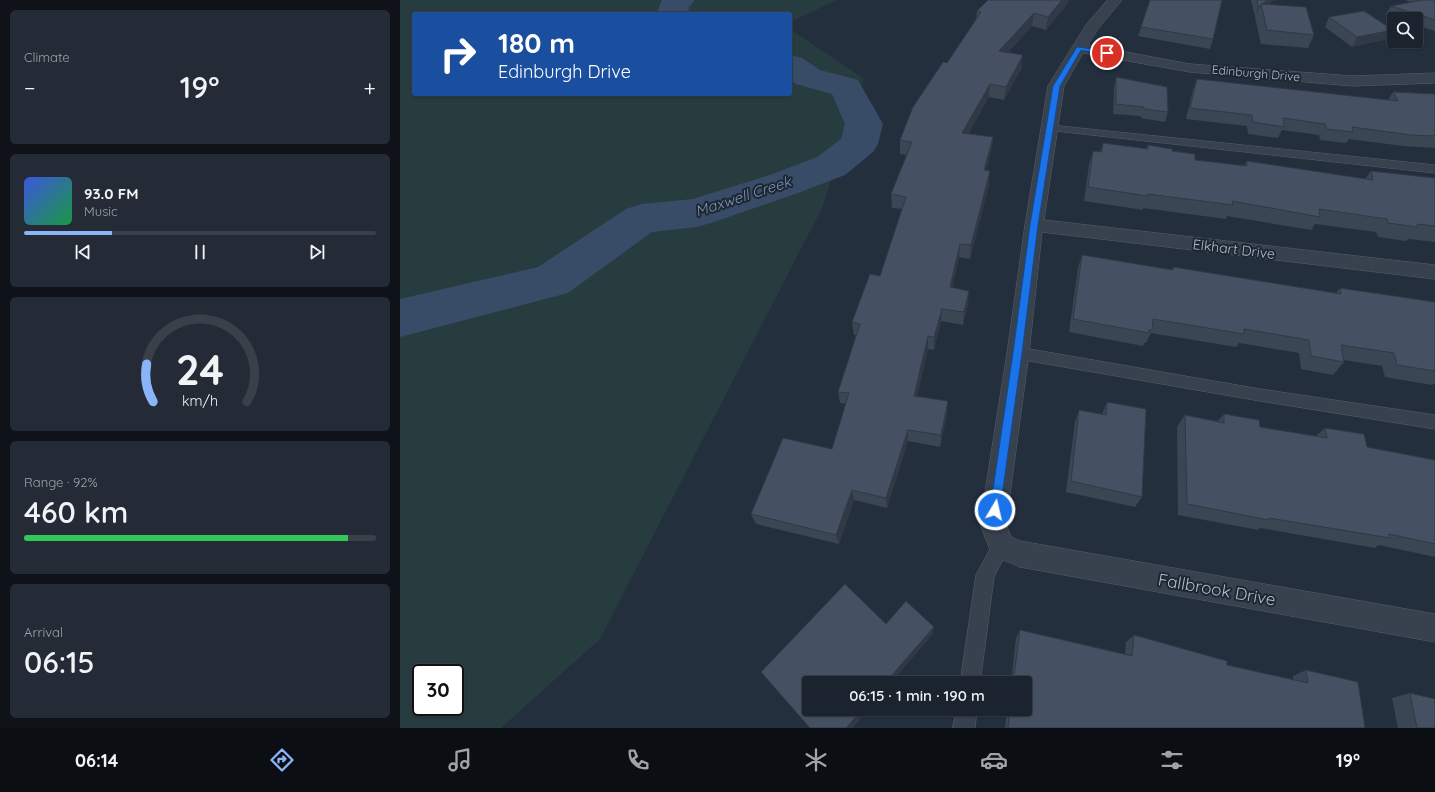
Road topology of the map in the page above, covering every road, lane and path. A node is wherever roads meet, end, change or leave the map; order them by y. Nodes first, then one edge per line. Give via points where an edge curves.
1 (1114, 0) edge
2 (1079, 48) junction
3 (1435, 78) edge
4 (1050, 128) junction
5 (1435, 169) edge
6 (1034, 225) junction
7 (1435, 272) edge
8 (1018, 353) junction
9 (1435, 422) edge
10 (1001, 546) junction
11 (1435, 628) edge
12 (971, 676) edge
13 (966, 716) edge
14 (964, 728) edge

1 - 2 street via 1091,28
2 - 3 street, Edinburgh Drive via 1198,69 1353,81
2 - 4 street via 1056,86
4 - 5 lane
4 - 6 street
6 - 7 street, Elkhart Drive
6 - 8 street
8 - 9 lane via 1260,396
8 - 10 street via 993,524
10 - 11 street, Fallbrook Drive via 1020,554
10 - 12 lane via 985,575
13 - 14 lane

